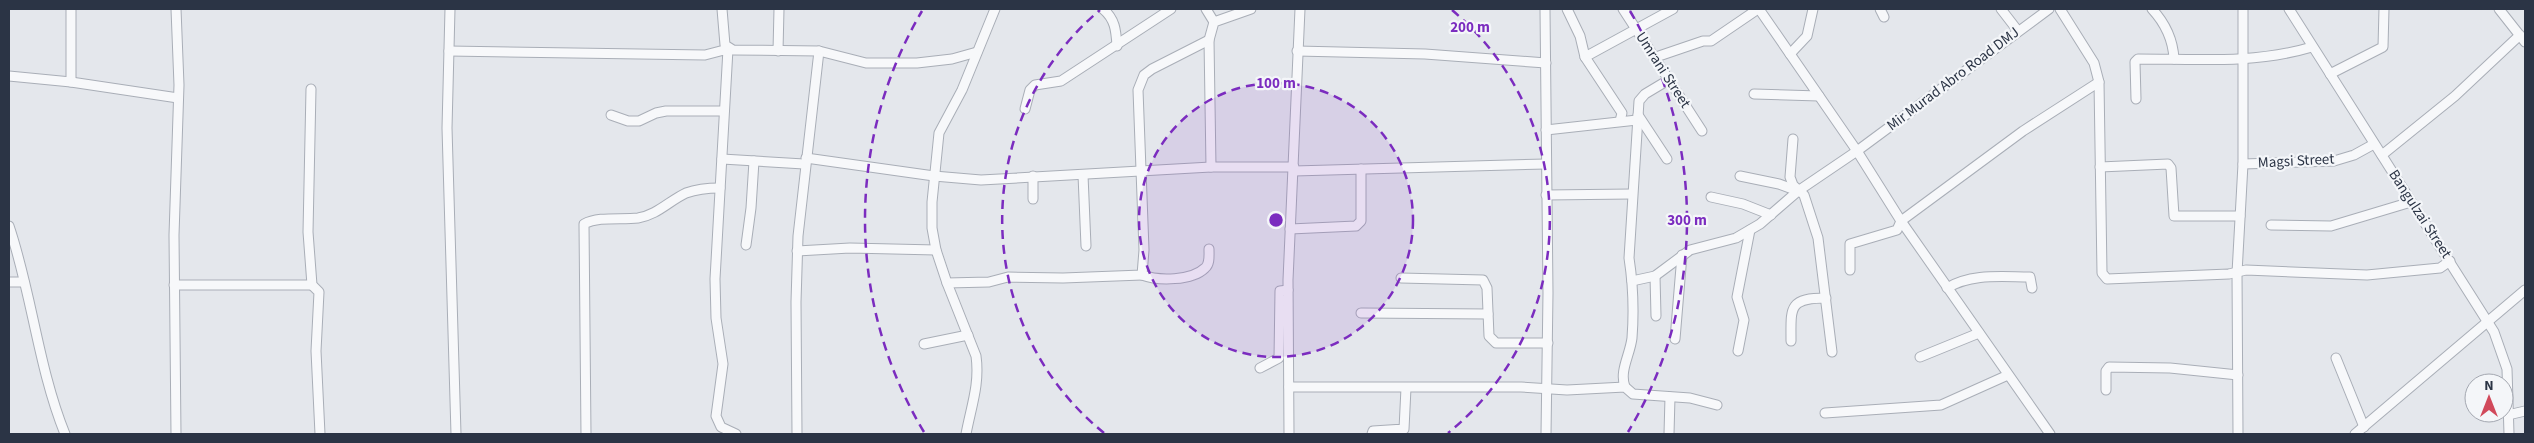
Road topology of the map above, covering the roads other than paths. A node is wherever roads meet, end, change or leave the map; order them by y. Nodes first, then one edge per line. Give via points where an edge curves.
1 (71, 9) edge
2 (176, 9) edge
3 (450, 9) edge
4 (722, 9) edge
5 (779, 9) edge
6 (995, 9) edge
7 (1103, 9) edge
8 (1171, 9) edge
9 (1206, 9) edge
10 (1252, 9) edge
11 (1300, 9) edge
12 (1546, 9) edge
13 (1567, 9) edge
14 (1623, 9) edge
15 (1674, 9) edge
16 (1759, 9) edge
17 (1813, 9) edge
18 (2001, 9) edge
19 (2049, 9) edge
20 (2060, 9) edge
21 (2152, 9) edge
22 (2243, 9) edge
23 (2289, 9) edge
24 (2384, 9) edge
25 (2499, 9) edge
26 (1214, 22) junction
27 (1636, 28) junction
28 (2018, 31) junction
29 (2523, 39) edge
30 (1209, 40) junction
31 (1117, 46) junction
32 (2312, 46) junction
33 (728, 49) junction
34 (449, 51) junction
35 (778, 51) junction
36 (819, 51) junction
37 (1298, 51) junction
38 (977, 52) junction
39 (1790, 54) junction
40 (1585, 57) junction
41 (1656, 58) junction
42 (2174, 59) junction
43 (2242, 60) junction
44 (1546, 63) junction
45 (2330, 74) junction
46 (9, 76) edge
47 (1670, 79) junction
48 (71, 82) junction
49 (2099, 82) junction
50 (311, 89) dead end
51 (1754, 94) dead end
52 (1819, 96) junction
53 (178, 98) junction
54 (2136, 98) dead end
55 (1025, 109) dead end
56 (724, 111) junction
57 (612, 115) dead end
58 (1638, 117) junction
59 (1620, 121) junction
60 (1546, 130) junction
61 (1702, 131) dead end
62 (1793, 139) dead end
63 (2374, 144) junction
64 (1857, 151) junction
65 (2382, 155) junction
66 (1667, 158) dead end
67 (722, 159) junction
68 (754, 161) junction
69 (805, 161) junction
70 (1546, 164) junction
71 (2243, 164) junction
72 (1211, 167) junction
73 (2100, 167) junction
74 (1294, 169) junction
75 (1362, 169) junction
76 (1141, 171) junction
77 (1083, 175) junction
78 (934, 176) junction
79 (1033, 176) junction
80 (1740, 176) dead end
81 (720, 188) junction
82 (1798, 191) junction
83 (1632, 194) junction
84 (1546, 195) junction
85 (1711, 197) dead end
86 (1033, 199) dead end
87 (2412, 202) junction
88 (1771, 215) junction
89 (2240, 216) junction
90 (1900, 221) junction
91 (2271, 225) dead end
92 (9, 226) edge
93 (1290, 229) junction
94 (1750, 230) junction
95 (746, 245) dead end
96 (1086, 246) dead end
97 (1209, 249) dead end
98 (936, 250) junction
99 (797, 251) junction
100 (1682, 255) junction
101 (2450, 261) junction
102 (1850, 270) dead end
103 (2237, 273) junction
104 (1142, 275) junction
105 (1655, 276) junction
106 (1401, 278) dead end
107 (1632, 281) junction
108 (9, 282) edge
109 (24, 282) junction
110 (947, 284) junction
111 (174, 285) junction
112 (312, 285) junction
113 (1947, 288) junction
114 (2032, 288) dead end
115 (1288, 290) junction
116 (2525, 290) edge
117 (1826, 298) junction
118 (1361, 313) dead end
119 (1488, 314) junction
120 (1656, 316) dead end
121 (2488, 322) junction
122 (1978, 333) junction
123 (968, 336) junction
124 (1675, 339) dead end
125 (1791, 341) dead end
126 (1548, 343) junction
127 (924, 344) dead end
128 (1738, 352) dead end
129 (1832, 352) dead end
130 (1920, 357) dead end
131 (2336, 358) dead end
132 (1260, 368) dead end
133 (2506, 373) edge
134 (2238, 375) junction
135 (2008, 376) junction
136 (1289, 387) junction
137 (1625, 387) junction
138 (1406, 388) junction
139 (1547, 388) junction
140 (2106, 390) dead end
141 (1670, 397) junction
142 (1717, 405) dead end
143 (1825, 413) dead end
144 (2364, 427) junction
145 (64, 434) edge
146 (176, 434) edge
147 (320, 434) edge
148 (456, 434) edge
149 (586, 434) edge
150 (736, 434) edge
151 (797, 434) edge
152 (966, 434) edge
153 (1289, 434) edge
154 (1372, 434) edge
155 (1546, 434) edge
156 (1669, 434) edge
157 (2050, 434) edge
158 (2238, 434) edge
159 (2355, 434) edge

1 - 48 street
2 - 53 street
3 - 34 street
4 - 33 street
5 - 35 street
6 - 38 street
7 - 31 street via 1111,16
8 - 31 street
9 - 26 street
10 - 26 street
11 - 37 street
12 - 44 street
13 - 40 street via 1580,36
14 - 27 street, Umrani Street
15 - 27 street
16 - 39 street
16 - 41 street via 1711,41
17 - 39 street via 1807,36
18 - 28 street
19 - 28 street, Mir Murad Abro Road DMJ
20 - 49 street via 2094,63
21 - 42 street via 2173,44
22 - 43 street
23 - 32 street, Bangulzai Street
24 - 45 street via 2383,46
25 - 29 street
26 - 30 street
27 - 40 street
27 - 41 street, Umrani Street
28 - 64 street, Mir Murad Abro Road DMJ
29 - 65 street
30 - 72 street
30 - 76 street via 1144,74 1138,90
31 - 55 street via 1061,81 1035,86 1030,90
32 - 43 street via 2291,53
32 - 45 street, Bangulzai Street
33 - 34 street via 705,55
33 - 35 street
33 - 56 street
34 - 148 street via 447,128
35 - 36 street
36 - 38 street via 866,63 926,62
36 - 69 street
37 - 44 street via 1425,54
37 - 74 street
38 - 78 street via 962,90 939,133
39 - 52 street
40 - 59 street via 1622,113
41 - 47 street, Umrani Street
42 - 43 street
42 - 54 street via 2135,60
43 - 71 street
44 - 60 street
45 - 63 street, Bangulzai Street
46 - 48 street
47 - 58 street via 1639,101
47 - 61 street, Umrani Street
48 - 53 street
49 - 73 street
49 - 90 street via 2023,131
50 - 112 street via 308,232
51 - 52 street
52 - 64 street
53 - 111 street
56 - 57 street via 656,113 639,121
56 - 67 street
58 - 59 street
58 - 66 street
58 - 83 street
59 - 60 street
60 - 70 street
62 - 82 street via 1790,177
63 - 65 street, Bangulzai Street
63 - 71 street, Magsi Street via 2334,161
64 - 82 street, Mir Murad Abro Road DMJ
64 - 90 street
65 - 87 street, Bangulzai Street
67 - 68 street
67 - 81 street
68 - 69 street
68 - 95 street
69 - 78 street
69 - 99 street
70 - 75 street
70 - 84 street
71 - 89 street
72 - 74 street
72 - 76 street
73 - 89 street via 2168,164 2171,168 2174,216
73 - 103 street via 2102,274 2107,279
74 - 75 street
74 - 93 street
75 - 93 street via 1361,221 1356,226
76 - 77 street
76 - 104 street
77 - 79 street
77 - 96 street
78 - 79 street via 981,180
78 - 98 street via 932,228
79 - 86 street
80 - 82 street
81 - 149 street via 705,188 685,194 639,218 584,224 583,388
81 - 150 street via 714,279 723,364 716,416 721,427
82 - 88 street, Mir Murad Abro Road DMJ
82 - 117 street via 1804,195 1818,238
83 - 84 street
83 - 107 street via 1629,258
84 - 126 street
85 - 88 street
87 - 91 street via 2331,226
87 - 101 street, Bangulzai Street
88 - 94 street, Mir Murad Abro Road DMJ
89 - 103 street
90 - 102 street via 1897,230 1850,244
90 - 113 street
92 - 109 street
93 - 115 street
94 - 100 street, Mir Murad Abro Road DMJ via 1736,238 1704,245
94 - 128 street via 1737,298 1744,320
97 - 104 street via 1209,262 1196,273 1174,278
98 - 99 street via 850,248
98 - 110 street
99 - 151 street
100 - 105 street, Mir Murad Abro Road DMJ
100 - 124 street
101 - 103 street via 2440,268 2367,275 2246,270
101 - 121 street, Bangulzai Street
103 - 134 street
104 - 110 street via 1008,277 989,282
105 - 107 street
105 - 120 street
106 - 119 street via 1483,280 1487,288
107 - 137 street via 1632,339 1622,380
108 - 109 street
109 - 145 street via 41,359
110 - 123 street
111 - 112 street
111 - 146 street
112 - 147 street via 319,292 316,350
113 - 114 street via 1987,276 2030,277
113 - 122 street
115 - 132 street via 1280,291 1279,358
115 - 136 street
116 - 121 street
117 - 125 street via 1801,299 1795,304
117 - 129 street
118 - 119 street
119 - 126 street via 1489,336 1496,343
121 - 133 street, Bangulzai Street
121 - 144 street
122 - 130 street
122 - 135 street
123 - 127 street
123 - 152 street via 978,368 977,392
126 - 139 street
131 - 144 street
134 - 140 street via 2170,368 2109,367
134 - 158 street
135 - 143 street via 1941,405
135 - 157 street
136 - 138 street
136 - 153 street
137 - 139 street
137 - 141 street via 1633,394
138 - 139 street
138 - 154 street via 1404,429 1374,431
139 - 155 street
141 - 142 street
141 - 156 street
144 - 159 street

